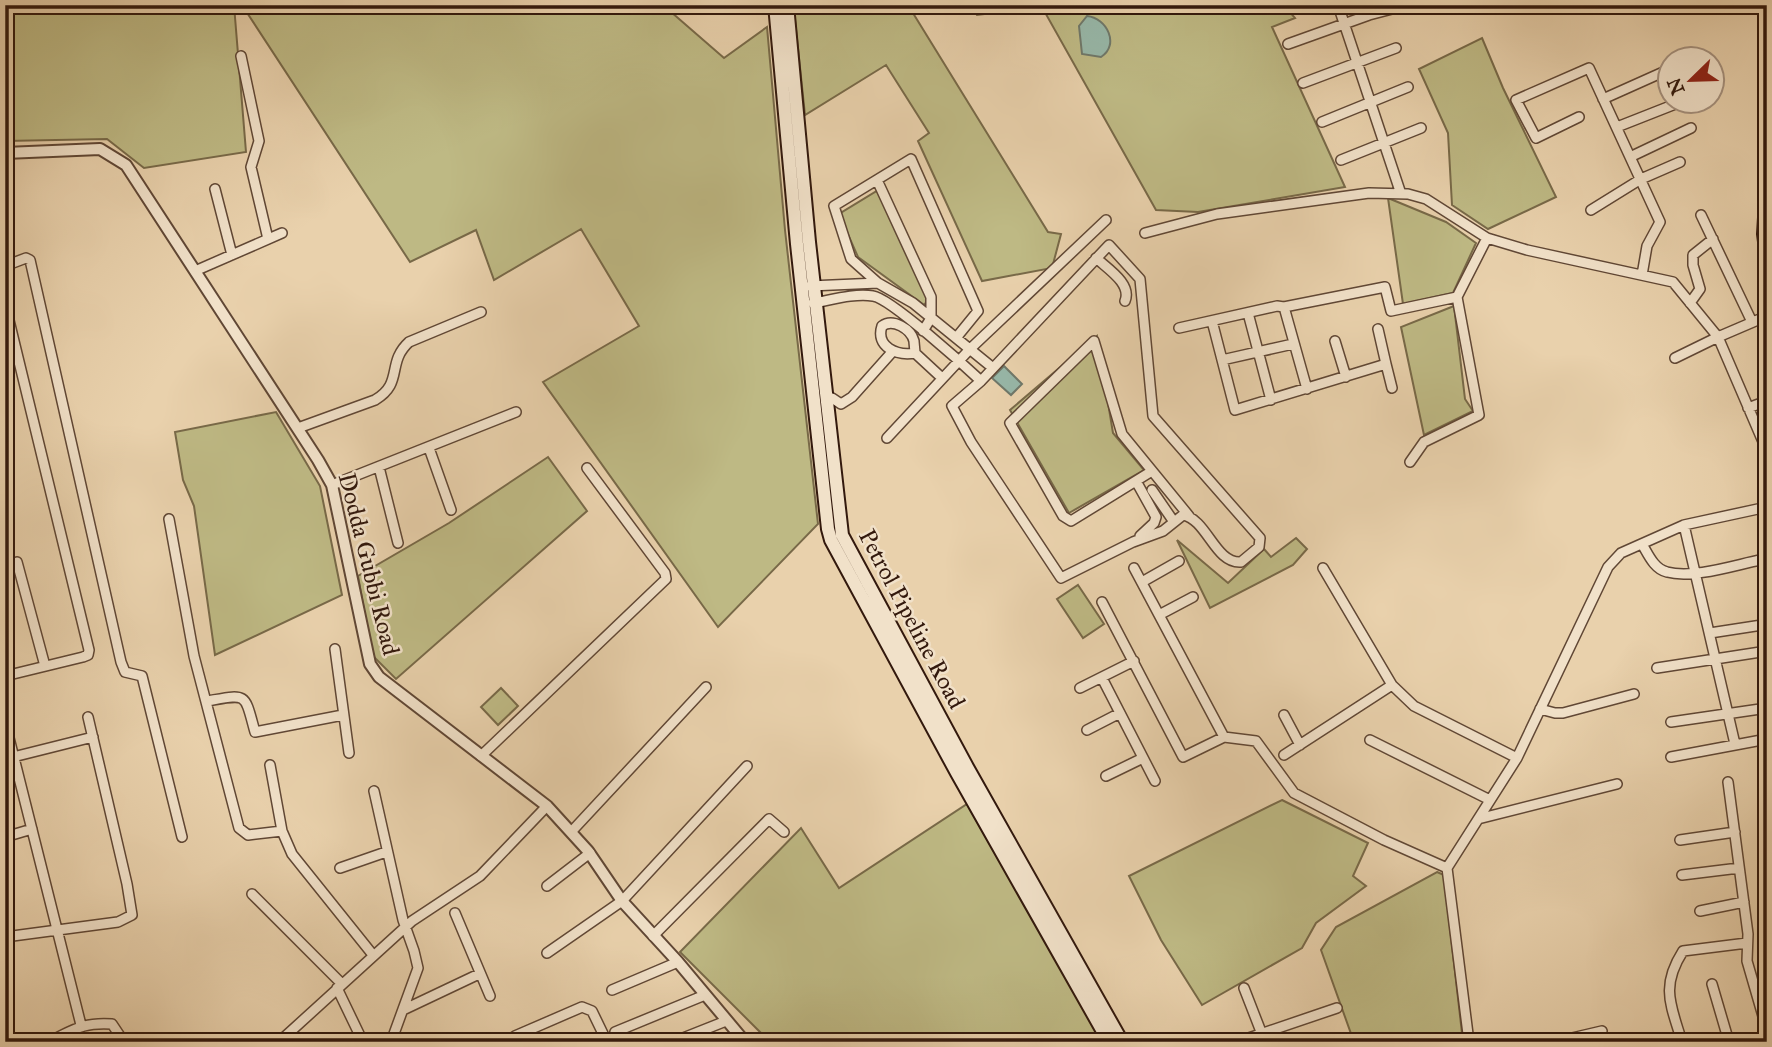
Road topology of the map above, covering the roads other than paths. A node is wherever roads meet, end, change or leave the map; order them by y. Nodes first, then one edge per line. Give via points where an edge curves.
1 (775, 5) edge
2 (787, 5) edge
3 (1338, 5) edge
4 (1392, 9) dead end
5 (1344, 24) junction
6 (1288, 44) dead end
7 (1396, 48) dead end
8 (241, 56) dead end
9 (1357, 63) junction
10 (787, 66) junction
11 (1656, 75) edge
12 (1303, 83) dead end
13 (1408, 87) dead end
14 (1603, 99) junction
15 (1371, 104) junction
16 (1656, 112) edge
17 (1579, 117) dead end
18 (1322, 122) dead end
19 (1617, 127) junction
20 (1421, 128) dead end
21 (1691, 128) dead end
22 (1384, 142) junction
23 (5, 153) edge
24 (1630, 157) junction
25 (1341, 160) dead end
26 (1680, 162) dead end
27 (1641, 179) junction
28 (877, 180) junction
29 (1767, 185) edge
30 (215, 189) dead end
31 (1401, 194) junction
32 (1591, 210) dead end
33 (1701, 215) dead end
34 (1106, 220) dead end
35 (282, 233) dead end
36 (1145, 233) dead end
37 (1766, 233) edge
38 (1487, 238) junction
39 (268, 239) junction
40 (1713, 239) junction
41 (232, 255) junction
42 (1767, 257) edge
43 (1097, 258) junction
44 (5, 267) edge
45 (195, 271) junction
46 (1642, 275) junction
47 (878, 283) junction
48 (808, 286) junction
49 (1457, 297) junction
50 (1125, 301) dead end
51 (810, 303) junction
52 (1690, 303) junction
53 (5, 304) edge
54 (1284, 307) junction
55 (481, 312) dead end
56 (1248, 313) junction
57 (1767, 316) edge
58 (931, 318) junction
59 (1212, 321) junction
60 (1752, 322) junction
61 (1180, 328) dead end
62 (1378, 329) dead end
63 (923, 331) junction
64 (1718, 337) junction
65 (956, 338) junction
66 (1335, 341) dead end
67 (1293, 344) junction
68 (970, 349) junction
69 (892, 351) junction
70 (1258, 352) junction
71 (915, 353) junction
72 (1675, 358) dead end
73 (959, 360) junction
74 (1222, 360) junction
75 (1386, 365) junction
76 (993, 368) junction
77 (1346, 377) junction
78 (942, 378) junction
79 (981, 381) junction
80 (1392, 388) dead end
81 (1307, 389) junction
82 (824, 399) junction
83 (1270, 400) junction
84 (1767, 401) edge
85 (1748, 408) junction
86 (516, 412) dead end
87 (298, 428) junction
88 (887, 438) dead end
89 (429, 448) junction
90 (1767, 451) edge
91 (1410, 462) dead end
92 (379, 467) junction
93 (587, 468) dead end
94 (1152, 471) junction
95 (1136, 481) junction
96 (332, 485) junction
97 (1152, 490) dead end
98 (1767, 508) edge
99 (451, 510) dead end
100 (1189, 516) junction
101 (169, 519) dead end
102 (1174, 522) junction
103 (1684, 525) junction
104 (1133, 542) junction
105 (397, 543) dead end
106 (1642, 544) junction
107 (1760, 560) dead end
108 (1179, 561) dead end
109 (16, 562) dead end
110 (1134, 568) dead end
111 (1323, 568) dead end
112 (1696, 573) junction
113 (1142, 582) junction
114 (1193, 597) dead end
115 (1102, 602) dead end
116 (1159, 615) junction
117 (1762, 625) dead end
118 (1710, 633) junction
119 (335, 649) dead end
120 (1767, 652) edge
121 (1716, 659) junction
122 (1133, 661) junction
123 (44, 666) junction
124 (1657, 668) dead end
125 (5, 676) edge
126 (1102, 678) junction
127 (1392, 685) junction
128 (706, 687) dead end
129 (1080, 688) dead end
130 (1634, 694) dead end
131 (207, 701) junction
132 (1540, 709) junction
133 (1767, 709) edge
134 (1120, 713) junction
135 (1728, 713) junction
136 (343, 715) junction
137 (1284, 715) dead end
138 (88, 717) dead end
139 (5, 722) edge
140 (1671, 722) dead end
141 (1087, 730) dead end
142 (93, 737) junction
143 (1224, 737) junction
144 (1370, 740) dead end
145 (1767, 740) edge
146 (1300, 744) junction
147 (1735, 744) junction
148 (349, 753) dead end
149 (481, 755) junction
150 (1284, 755) dead end
151 (1671, 757) dead end
152 (9, 758) edge
153 (1143, 758) junction
154 (1517, 758) junction
155 (270, 765) dead end
156 (747, 766) dead end
157 (1107, 776) dead end
158 (1155, 781) dead end
159 (1728, 782) dead end
160 (1617, 784) dead end
161 (374, 791) dead end
162 (1490, 800) junction
163 (547, 806) junction
164 (778, 811) dead end
165 (769, 819) junction
166 (1478, 819) junction
167 (32, 829) junction
168 (282, 831) junction
169 (572, 831) junction
170 (784, 832) dead end
171 (1735, 832) junction
172 (5, 836) edge
173 (183, 837) dead end
174 (1680, 840) dead end
175 (386, 852) junction
176 (590, 853) junction
177 (340, 868) dead end
178 (1447, 868) junction
179 (1739, 868) junction
180 (1682, 875) dead end
181 (547, 886) dead end
182 (252, 894) dead end
183 (622, 901) junction
184 (1744, 902) junction
185 (1037, 904) junction
186 (1700, 911) dead end
187 (455, 913) dead end
188 (405, 927) junction
189 (57, 930) junction
190 (653, 936) junction
191 (5, 937) edge
192 (1747, 943) junction
193 (547, 953) dead end
194 (373, 955) junction
195 (678, 962) junction
196 (479, 974) junction
197 (1712, 984) dead end
198 (340, 986) junction
199 (1244, 988) dead end
200 (612, 990) dead end
201 (705, 995) junction
202 (490, 996) dead end
203 (1337, 1008) dead end
204 (403, 1010) junction
205 (726, 1021) junction
206 (81, 1025) junction
207 (1767, 1030) edge
208 (1602, 1031) dead end
209 (615, 1032) dead end
210 (515, 1035) dead end
211 (1263, 1037) edge
212 (48, 1042) edge
213 (124, 1042) edge
214 (279, 1042) edge
215 (363, 1042) edge
216 (391, 1042) edge
217 (607, 1042) edge
218 (673, 1042) edge
219 (745, 1042) edge
220 (1109, 1042) edge
221 (1122, 1042) edge
222 (1237, 1042) edge
223 (1469, 1042) edge
224 (1555, 1042) edge
225 (1682, 1042) edge
226 (1729, 1042) edge

1 - 10 main road, Petrol Pipeline Road
2 - 10 main road, Petrol Pipeline Road
3 - 5 street
4 - 5 street
5 - 6 street
5 - 9 street
7 - 9 street
8 - 39 street via 259,141 251,167
9 - 12 street
9 - 15 street
10 - 48 main road, Petrol Pipeline Road
11 - 14 street
13 - 15 street
14 - 17 street via 1589,68 1516,100 1536,138
14 - 19 street
15 - 18 street
15 - 22 street
16 - 19 street
19 - 24 street
20 - 22 street
21 - 24 street
22 - 25 street
22 - 31 street
23 - 45 street, Dodda Gubbi Road via 100,149 126,165
24 - 27 street
26 - 27 street
27 - 32 street
27 - 46 street via 1660,222 1647,246
28 - 47 street via 834,205 851,259
28 - 58 street via 931,297
28 - 65 street via 911,159 978,311
29 - 37 main road
30 - 41 street
31 - 36 street via 1369,193 1217,214
31 - 38 street via 1426,199
33 - 40 street
34 - 68 street
35 - 39 street
37 - 42 main road
38 - 46 street
38 - 49 street
39 - 41 street
40 - 52 street via 1693,255 1700,284
40 - 60 street
41 - 45 street
43 - 50 street via 1125,287
43 - 76 street
43 - 100 street via 1109,245 1140,279 1153,416 1259,536 1259,547 1241,562 1232,562
44 - 173 street via 30,260 121,662 125,672 140,673 144,682
45 - 87 street, Dodda Gubbi Road
46 - 52 street via 1673,282
47 - 48 street
47 - 58 street
48 - 51 main road, Petrol Pipeline Road
49 - 54 street via 1391,311 1385,287
49 - 91 street via 1479,415 1424,442
51 - 63 street via 858,295 877,297
51 - 82 main road, Petrol Pipeline Road
52 - 64 street
53 - 123 street via 89,650 83,657
54 - 56 street
54 - 67 street
55 - 87 street via 409,342 401,349 386,394
56 - 59 street
56 - 70 street
57 - 60 street
58 - 63 street
58 - 65 street
59 - 61 street
59 - 74 street
60 - 64 street
62 - 75 street
63 - 73 street
64 - 72 street
64 - 85 street
65 - 68 street
66 - 77 street
67 - 70 street
67 - 81 street
68 - 73 street
68 - 76 street
69 - 71 street
69 - 71 street via 880,335 889,322 911,335
69 - 82 street via 852,397 841,392
70 - 74 street
70 - 83 street
71 - 78 street
73 - 78 street
73 - 79 street
74 - 83 street via 1235,410
75 - 77 street
75 - 80 street
76 - 79 street
77 - 81 street
78 - 88 street
79 - 104 street via 952,406 1061,578
81 - 83 street
82 - 185 main road, Petrol Pipeline Road via 842,535
84 - 85 street
85 - 90 street
86 - 89 street
87 - 96 street, Dodda Gubbi Road
89 - 92 street
89 - 99 street
92 - 96 street
92 - 105 street
93 - 149 street via 666,579
94 - 95 street
94 - 95 street via 1122,434 1094,341 1010,424 1063,516 1071,521
94 - 100 street
95 - 104 street via 1156,517
96 - 149 street, Dodda Gubbi Road via 370,664 379,677
97 - 102 street
98 - 103 street
100 - 102 street
101 - 131 street via 194,656
102 - 104 street
103 - 106 street
103 - 112 street
106 - 112 street via 1650,559 1667,572
106 - 132 street via 1621,553 1608,567
107 - 112 street
108 - 113 street
109 - 123 street
110 - 113 street
111 - 127 street
112 - 118 street
113 - 116 street
114 - 116 street
115 - 122 street
116 - 143 street
117 - 118 street
118 - 121 street
119 - 136 street
120 - 121 street
121 - 124 street
121 - 135 street
122 - 126 street
122 - 143 street via 1183,757
123 - 125 street
126 - 129 street
126 - 134 street
127 - 146 street
127 - 154 street via 1414,706
128 - 169 street
130 - 132 street via 1563,713
131 - 136 street via 244,697 255,732
131 - 168 street via 239,828 248,835
132 - 154 street
133 - 135 street
134 - 141 street
134 - 153 street
135 - 140 street
135 - 147 street
136 - 148 street
137 - 146 street
138 - 142 street
139 - 152 street
142 - 152 street
142 - 189 street via 132,915 118,922
143 - 178 street via 1256,741 1294,793
144 - 162 street
145 - 147 street
146 - 150 street
147 - 151 street
149 - 163 street, Dodda Gubbi Road
152 - 167 street
153 - 157 street
153 - 158 street
154 - 162 street
155 - 168 street
156 - 183 street
159 - 171 street
160 - 166 street
161 - 175 street
162 - 166 street
163 - 169 street, Dodda Gubbi Road
163 - 188 street via 480,876
164 - 165 street
165 - 170 street
165 - 190 street
166 - 178 street
167 - 172 street
167 - 189 street
168 - 194 street via 292,854
169 - 176 street, Dodda Gubbi Road
171 - 174 street
171 - 179 street
175 - 177 street
175 - 188 street
176 - 181 street
176 - 183 street, Dodda Gubbi Road
178 - 223 street
179 - 180 street
179 - 184 street
182 - 198 street
183 - 190 street, Dodda Gubbi Road
183 - 193 street
184 - 186 street
184 - 192 street
185 - 220 main road, Petrol Pipeline Road
185 - 221 main road, Petrol Pipeline Road
187 - 196 street
188 - 194 street
188 - 204 street via 418,968
189 - 191 street
189 - 206 street
190 - 195 street, Dodda Gubbi Road
192 - 207 street via 1747,961
192 - 225 street via 1683,951 1679,957 1670,972 1669,995
194 - 198 street
195 - 200 street
195 - 201 street, Dodda Gubbi Road
196 - 202 street
196 - 204 street
197 - 226 street
198 - 214 street
198 - 215 street
199 - 211 street
201 - 205 street, Dodda Gubbi Road
201 - 209 street
203 - 211 street
204 - 216 street
205 - 218 street
205 - 219 street, Dodda Gubbi Road
206 - 212 street
206 - 213 street via 112,1024
208 - 224 street
210 - 217 street via 582,1007 592,1012
211 - 222 street

